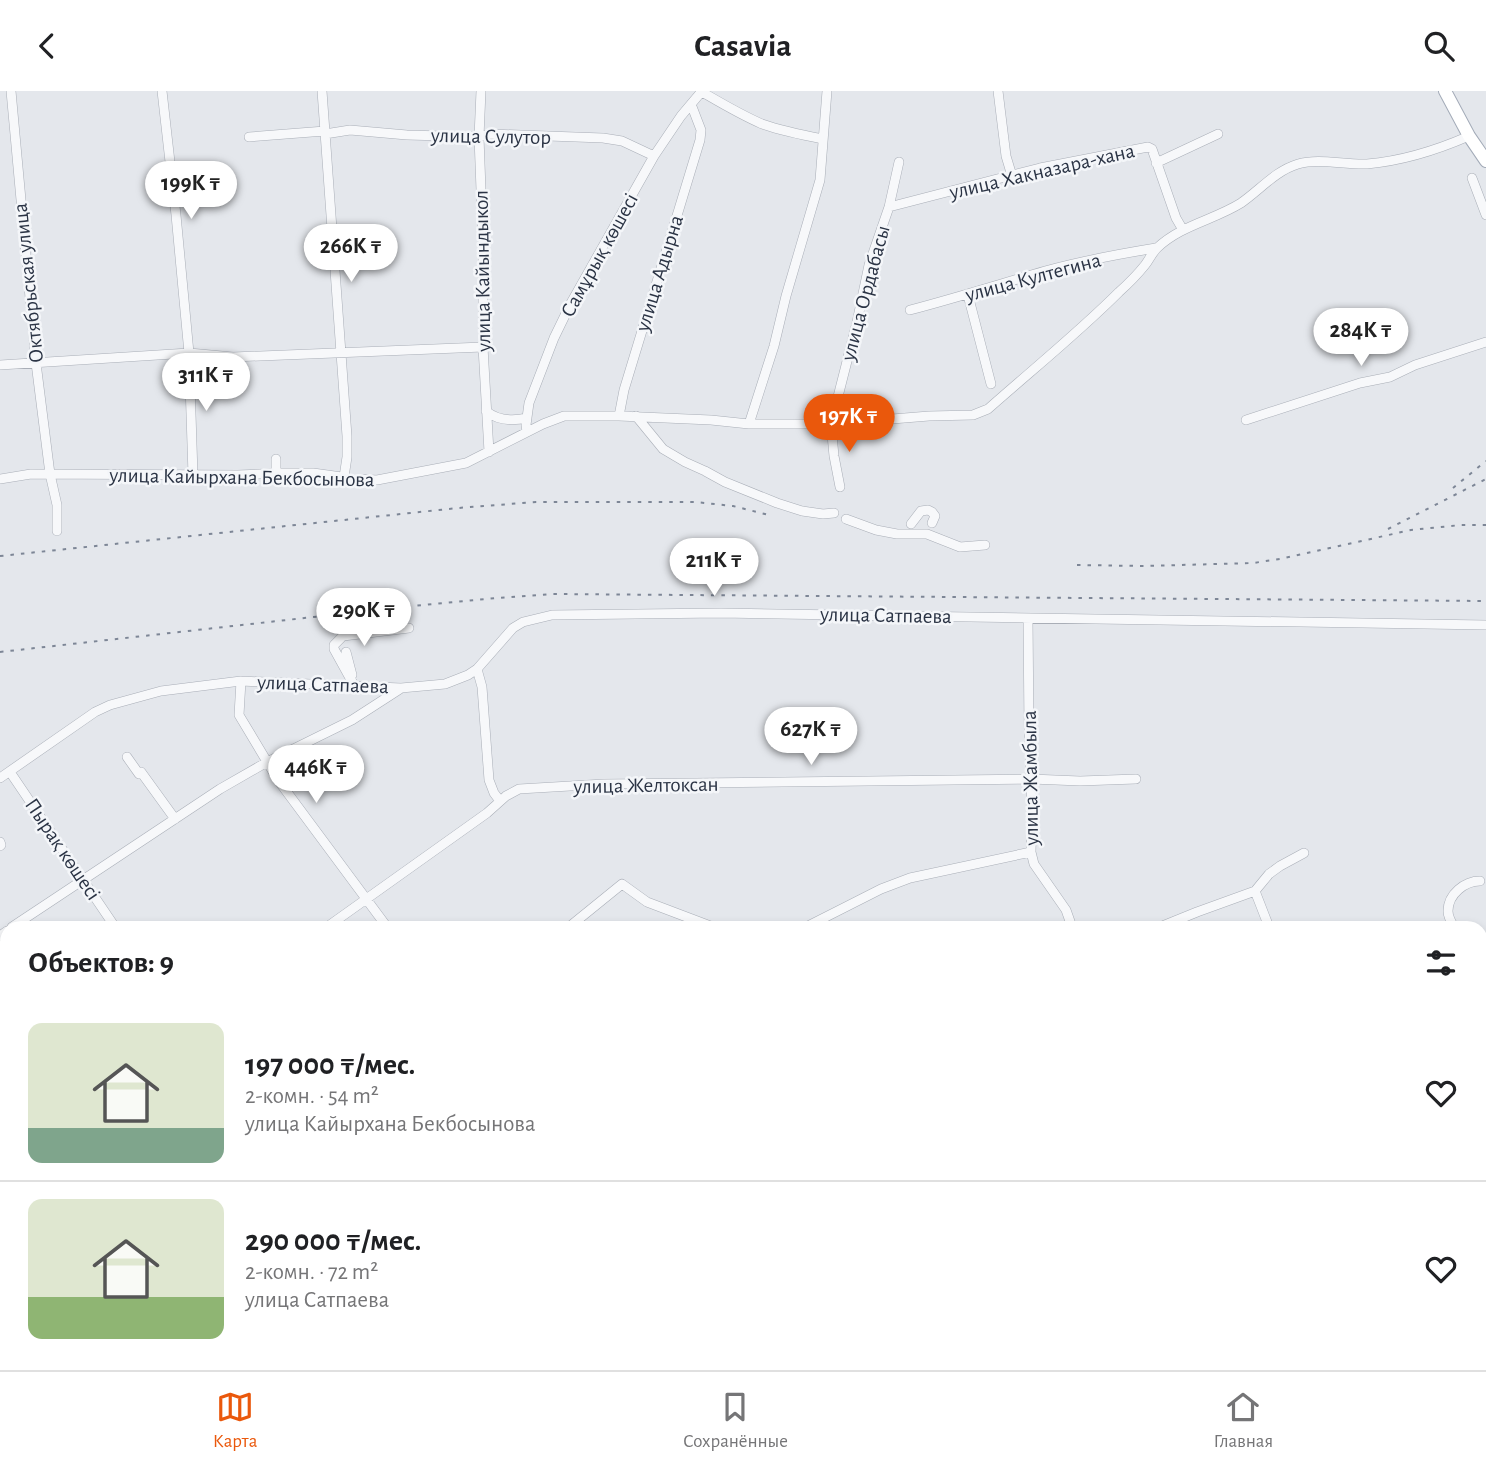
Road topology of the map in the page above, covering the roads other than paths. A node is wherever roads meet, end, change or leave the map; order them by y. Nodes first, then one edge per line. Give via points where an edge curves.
1 (11, 91) edge
2 (162, 91) edge
3 (322, 91) edge
4 (481, 91) edge
5 (702, 91) edge
6 (827, 91) edge
7 (998, 91) edge
8 (1449, 92) edge
9 (691, 104) junction
10 (325, 132) junction
11 (1218, 134) dead end
12 (1469, 136) junction
13 (249, 137) dead end
14 (479, 137) junction
15 (822, 139) junction
16 (654, 156) junction
17 (1485, 158) edge
18 (899, 162) dead end
19 (1156, 163) junction
20 (1012, 176) junction
21 (1472, 178) dead end
22 (889, 207) junction
23 (1486, 215) edge
24 (1183, 230) junction
25 (1156, 248) junction
26 (968, 295) junction
27 (911, 310) dead end
28 (1486, 342) edge
29 (483, 347) junction
30 (341, 352) junction
31 (188, 353) junction
32 (36, 363) junction
33 (0, 365) edge
34 (991, 384) dead end
35 (486, 411) junction
36 (619, 416) junction
37 (636, 417) junction
38 (527, 418) junction
39 (1246, 420) dead end
40 (749, 424) junction
41 (831, 424) junction
42 (527, 432) junction
43 (489, 452) junction
44 (276, 459) dead end
45 (276, 473) junction
46 (50, 474) junction
47 (193, 475) junction
48 (344, 477) junction
49 (0, 479) edge
50 (840, 487) dead end
51 (834, 513) dead end
52 (846, 519) dead end
53 (932, 523) dead end
54 (911, 524) dead end
55 (57, 531) dead end
56 (985, 545) dead end
57 (1028, 618) junction
58 (1486, 625) edge
59 (409, 628) dead end
60 (477, 670) junction
61 (241, 681) junction
62 (355, 687) junction
63 (401, 688) junction
64 (127, 757) dead end
65 (267, 762) junction
66 (10, 772) junction
67 (0, 778) edge
68 (1031, 779) junction
69 (1136, 779) dead end
70 (500, 801) junction
71 (175, 819) junction
72 (1031, 852) junction
73 (1304, 853) dead end
74 (83, 880) junction
75 (1480, 881) dead end
76 (1255, 891) junction
77 (367, 899) junction
78 (21, 921) edge
79 (111, 921) edge
80 (336, 921) edge
81 (383, 921) edge
82 (577, 921) edge
83 (697, 921) edge
84 (818, 921) edge
85 (1070, 921) edge
86 (1175, 921) edge
87 (1267, 921) edge
88 (1451, 921) edge

1 - 32 street, Октябрьская улица
2 - 31 street
3 - 10 street
4 - 14 street, улица Кайындыкол
5 - 9 street, Самұрық көшесі
5 - 15 street via 762,124
6 - 15 street
7 - 20 street
8 - 12 main road
9 - 16 street, Самұрық көшесі
9 - 36 street, улица Адырна via 700,140
10 - 13 street, улица Сулутор
10 - 14 street, улица Сулутор
10 - 30 street
11 - 19 street
12 - 17 main road
12 - 24 street, улица Кайырхана Бекбосынова via 1398,159 1299,164 1274,176 1240,204
14 - 16 street, улица Сулутор via 603,138
14 - 29 street, улица Кайындыкол
15 - 40 street via 820,180
16 - 38 street, Самұрық көшесі via 554,338
18 - 22 street, улица Ордабасы
19 - 20 street, улица Хакназара-хана via 1148,147
19 - 24 street, улица Хакназара-хана
20 - 22 street, улица Хакназара-хана
21 - 23 street
22 - 41 street, улица Ордабасы via 869,265
24 - 25 street, улица Кайырхана Бекбосынова
25 - 26 street, улица Култегина via 1047,271
25 - 41 street, улица Кайырхана Бекбосынова via 1089,321 988,409 973,415
26 - 27 street, улица Култегина
26 - 34 street
28 - 39 street via 1390,377
29 - 30 street
29 - 35 street, улица Кайындыкол
30 - 31 street via 233,357
30 - 48 street via 347,436
31 - 32 street
31 - 47 street
32 - 33 street
32 - 46 street, Октябрьская улица
35 - 38 street via 505,420
35 - 43 street, улица Кайындыкол
36 - 37 street, улица Кайырхана Бекбосынова
36 - 42 street, улица Кайырхана Бекбосынова via 564,417
37 - 40 street, улица Кайырхана Бекбосынова
37 - 51 street via 663,449 725,482 802,511
38 - 42 street, Самұрық көшесі
40 - 41 street, улица Кайырхана Бекбосынова
41 - 50 street
42 - 43 street, улица Кайырхана Бекбосынова
43 - 48 street, улица Кайырхана Бекбосынова via 466,463 377,480
44 - 45 street
45 - 47 street, улица Кайырхана Бекбосынова
45 - 48 street, улица Кайырхана Бекбосынова
46 - 47 street, улица Кайырхана Бекбосынова
46 - 49 street, улица Кайырхана Бекбосынова
46 - 55 street, Октябрьская улица
52 - 56 street via 897,534 927,534 960,547
53 - 54 street via 935,516 928,510 921,511
57 - 58 street, улица Сатпаева
57 - 60 street, улица Сатпаева via 552,615 513,628
57 - 68 street, улица Жамбыла
59 - 62 street via 343,636 334,645 343,655
60 - 63 street, улица Сатпаева via 445,684
60 - 70 street via 489,780
61 - 62 street, улица Сатпаева
61 - 65 street via 239,715
61 - 66 street, улица Сатпаева via 161,691 110,705
62 - 63 street, улица Сатпаева
63 - 65 street via 352,720
64 - 71 street
65 - 71 street
65 - 77 street
66 - 67 street, улица Сатпаева
66 - 74 street, Пырақ көшесі
68 - 69 street, улица Желтоксан
68 - 70 street, улица Желтоксан via 604,784 519,789
68 - 72 street, улица Жамбыла
70 - 77 street, улица Желтоксан
71 - 74 street
72 - 84 street via 910,877
72 - 85 street, улица Жамбыла
73 - 76 street via 1269,874
74 - 78 street
74 - 79 street, Пырақ көшесі
75 - 88 street via 1472,881 1453,895 1448,910
76 - 86 street
76 - 87 street
77 - 80 street, улица Желтоксан
77 - 81 street
82 - 83 street via 621,884 648,902

